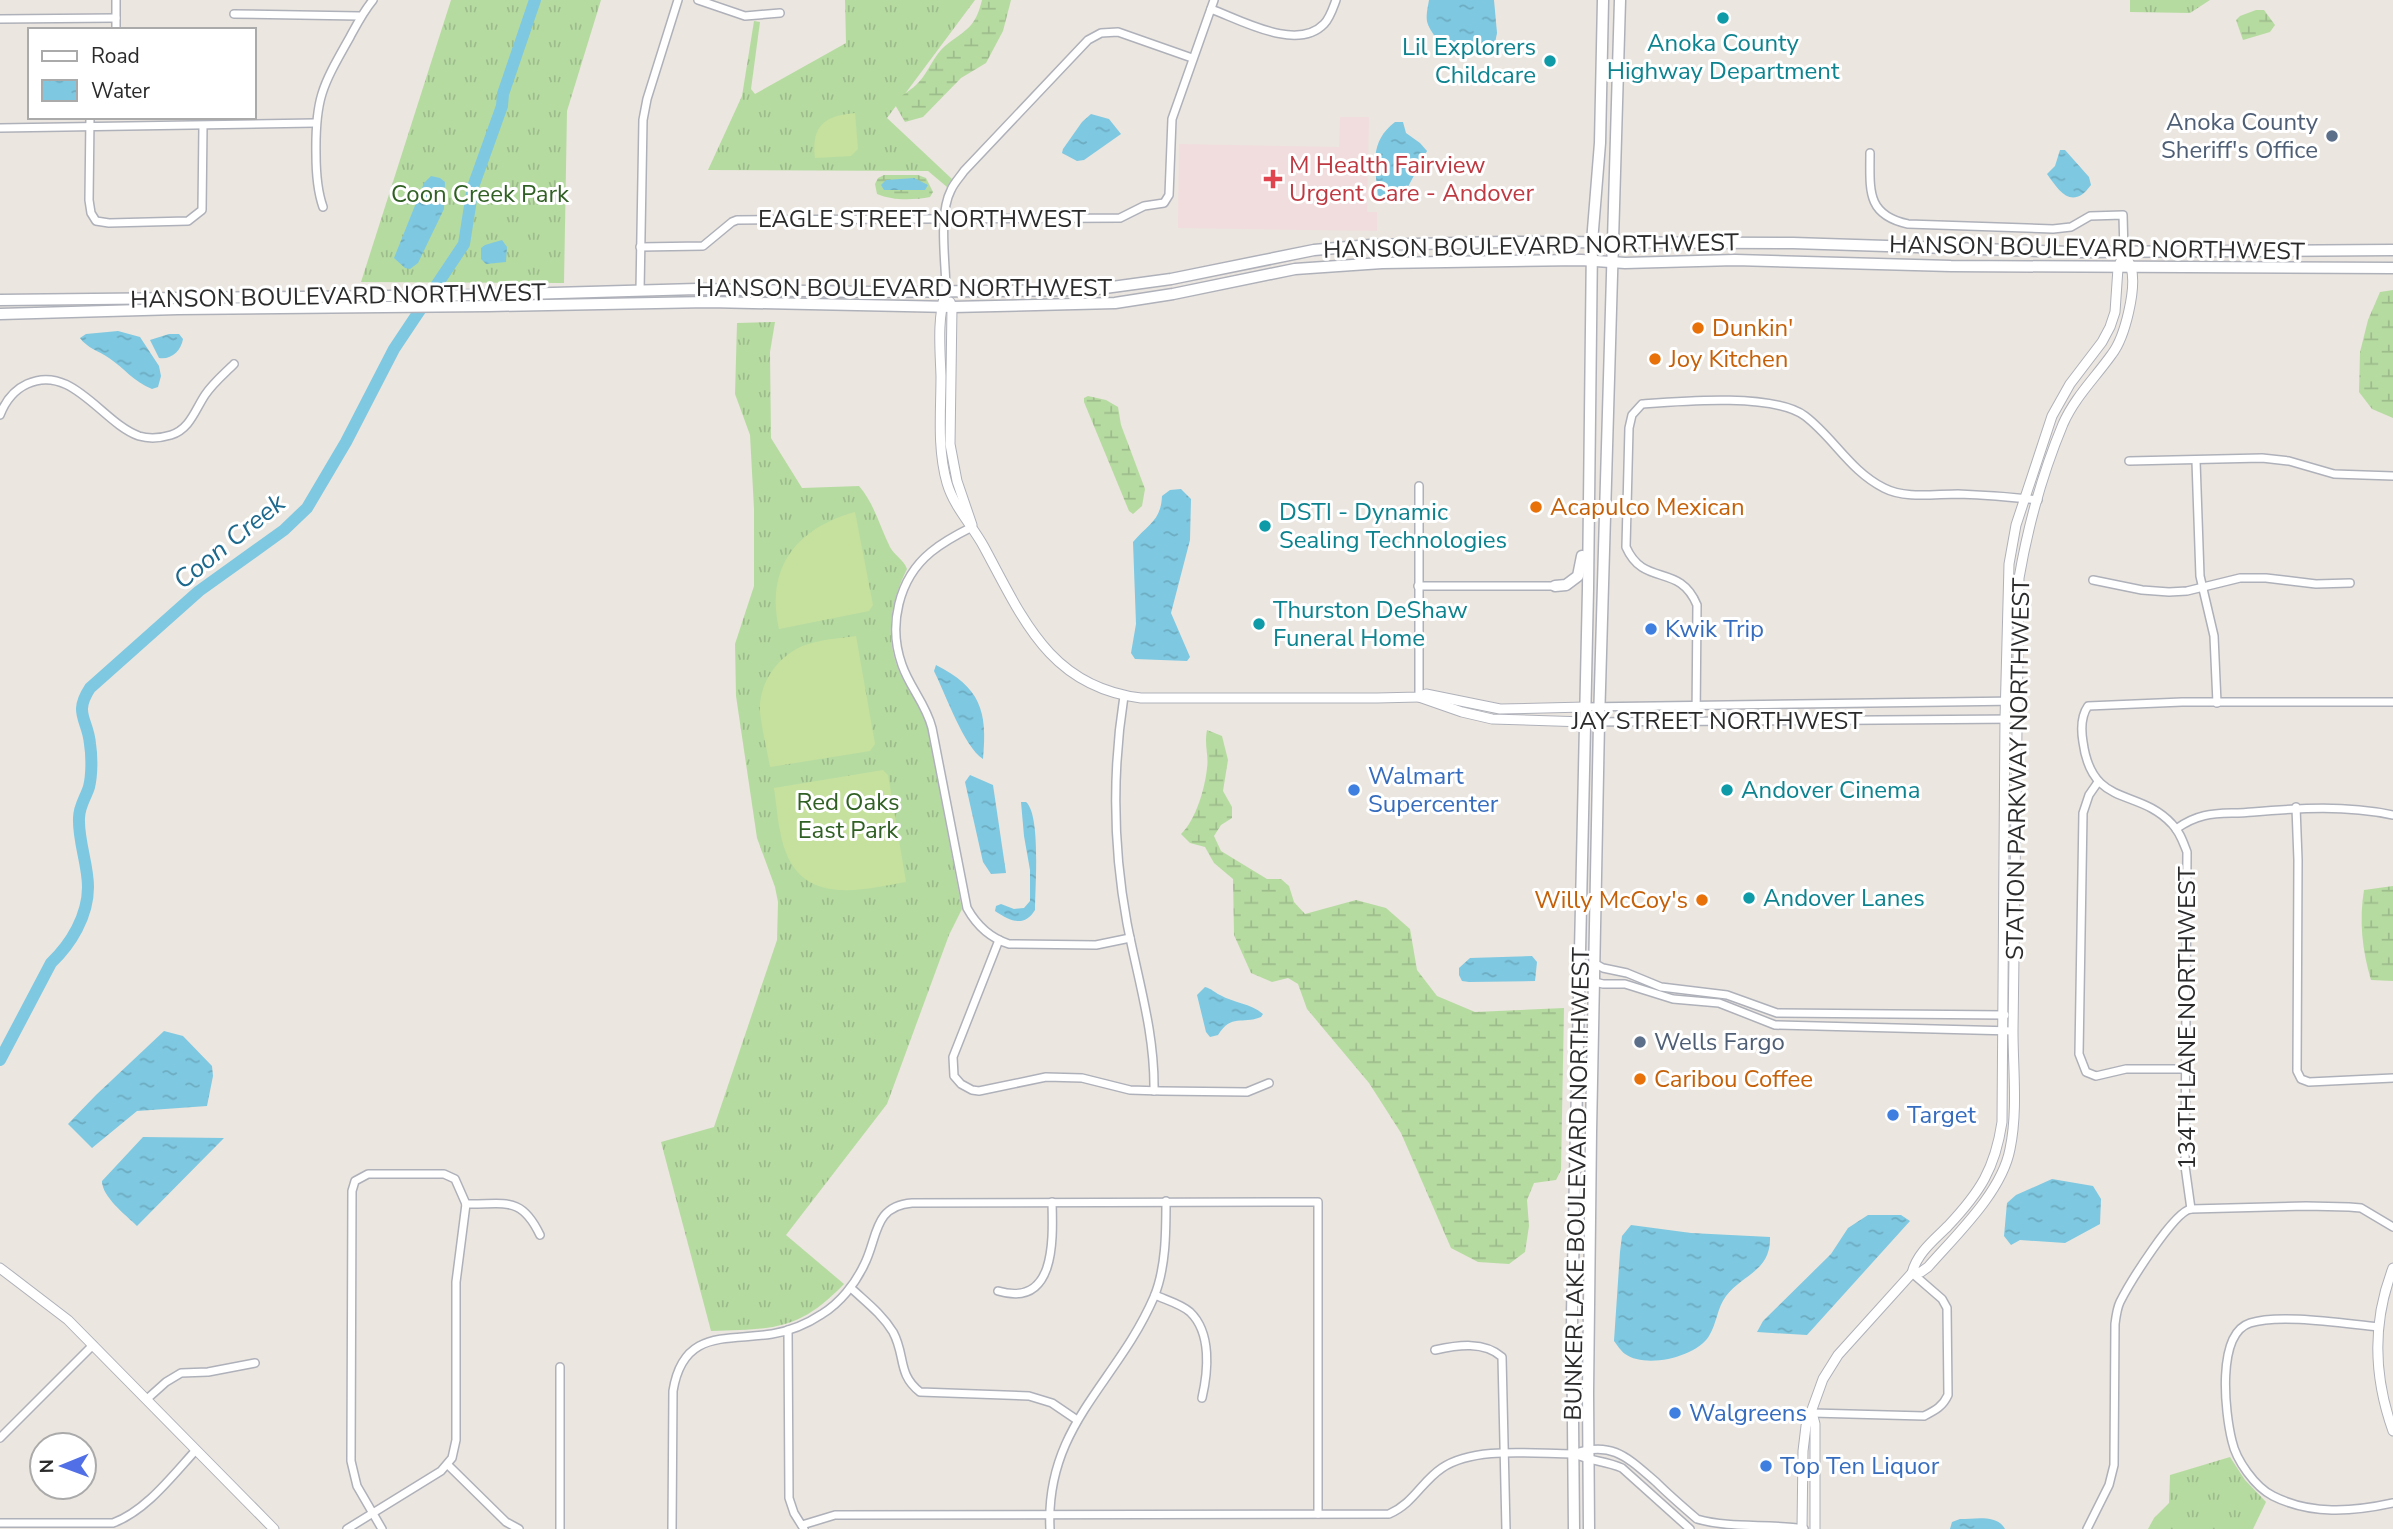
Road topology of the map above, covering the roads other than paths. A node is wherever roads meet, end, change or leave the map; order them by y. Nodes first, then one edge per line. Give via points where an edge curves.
1 (116, 0) edge
2 (373, 0) edge
3 (678, 0) edge
4 (698, 0) edge
5 (1214, 0) edge
6 (1336, 0) edge
7 (1603, 0) edge
8 (1620, 0) edge
9 (1211, 9) junction
10 (780, 13) dead end
11 (234, 14) dead end
12 (359, 16) junction
13 (116, 18) junction
14 (0, 19) edge
15 (116, 28) edge
16 (1192, 58) junction
17 (90, 119) edge
18 (315, 123) junction
19 (203, 126) junction
20 (90, 127) junction
21 (0, 128) edge
22 (1870, 153) dead end
23 (324, 207) dead end
24 (946, 219) junction
25 (1592, 242) junction
26 (1612, 243) junction
27 (640, 247) junction
28 (2393, 250) edge
29 (2124, 253) junction
30 (1592, 261) junction
31 (1612, 263) junction
32 (2118, 268) junction
33 (2131, 268) junction
34 (2393, 268) edge
35 (640, 291) junction
36 (946, 291) junction
37 (0, 300) edge
38 (397, 301) junction
39 (457, 301) junction
40 (944, 310) junction
41 (0, 314) edge
42 (234, 364) dead end
43 (1, 410) edge
44 (2196, 460) junction
45 (2129, 461) dead end
46 (2393, 476) edge
47 (1419, 486) dead end
48 (2024, 499) junction
49 (2038, 500) junction
50 (1588, 505) junction
51 (972, 527) junction
52 (2093, 580) dead end
53 (2350, 583) dead end
54 (1418, 586) junction
55 (1555, 586) joint
56 (2202, 587) junction
57 (1124, 695) junction
58 (1419, 697) junction
59 (2019, 701) junction
60 (2005, 702) junction
61 (2393, 702) edge
62 (2217, 703) junction
63 (1695, 706) junction
64 (1585, 707) junction
65 (1599, 707) junction
66 (2005, 719) junction
67 (2018, 719) junction
68 (1585, 722) junction
69 (1598, 722) junction
70 (1696, 722) junction
71 (2098, 782) junction
72 (2296, 807) junction
73 (2393, 815) edge
74 (2176, 829) junction
75 (1130, 938) junction
76 (999, 940) junction
77 (1594, 963) junction
78 (1579, 978) junction
79 (1594, 981) junction
80 (2003, 1015) junction
81 (2013, 1015) junction
82 (2008, 1031) junction
83 (2185, 1069) junction
84 (2393, 1078) edge
85 (1269, 1083) dead end
86 (1154, 1091) junction
87 (2014, 1102) junction
88 (2002, 1103) junction
89 (1166, 1201) junction
90 (1052, 1202) junction
91 (466, 1204) junction
92 (2191, 1209) junction
93 (2393, 1227) edge
94 (540, 1235) dead end
95 (0, 1268) edge
96 (2393, 1268) edge
97 (1912, 1273) junction
98 (2391, 1280) edge
99 (851, 1287) junction
100 (998, 1291) dead end
101 (1155, 1295) junction
102 (2378, 1327) junction
103 (789, 1331) junction
104 (93, 1345) junction
105 (1435, 1350) dead end
106 (255, 1363) dead end
107 (559, 1367) dead end
108 (1202, 1398) dead end
109 (147, 1399) junction
110 (1812, 1413) junction
111 (1077, 1420) junction
112 (2393, 1431) edge
113 (0, 1438) edge
114 (196, 1450) junction
115 (1505, 1454) junction
116 (1573, 1454) junction
117 (1588, 1454) junction
118 (448, 1465) junction
119 (2393, 1503) edge
120 (372, 1513) junction
121 (1318, 1514) junction
122 (1050, 1515) junction
123 (0, 1523) edge
124 (803, 1527) edge
125 (274, 1529) edge
126 (347, 1529) edge
127 (382, 1529) edge
128 (519, 1529) edge
129 (560, 1529) edge
130 (672, 1529) edge
131 (1050, 1529) edge
132 (1506, 1529) edge
133 (1574, 1529) edge
134 (1589, 1529) edge
135 (1690, 1529) edge
136 (1803, 1529) edge
137 (1815, 1529) edge
138 (2087, 1529) edge

1 - 13 street
2 - 12 street
3 - 27 street via 643,120
4 - 10 street via 744,16
5 - 9 street
6 - 9 street via 1325,23 1313,33 1290,37
7 - 25 main road, BUNKER LAKE BOULEVARD NORTHWEST
8 - 26 main road, BUNKER LAKE BOULEVARD NORTHWEST
9 - 16 street
11 - 12 street
12 - 18 street via 323,86
13 - 14 street
13 - 15 street
16 - 24 street via 1118,32 1098,35 1080,48 964,171 951,189
16 - 24 street, EAGLE STREET NORTHWEST via 1172,119 1169,195 1160,205 1144,206 1120,218
17 - 20 street
18 - 19 street
18 - 23 street via 316,176
19 - 20 street
19 - 20 street via 202,210 188,221 109,223 96,221 91,213
20 - 21 street
22 - 29 street, STATION PARKWAY NORTHWEST via 1872,200 1883,215 1895,221 2062,228 2090,216 2123,215
24 - 27 street, EAGLE STREET NORTHWEST via 737,220 703,246
24 - 36 street
25 - 26 main road, HANSON BOULEVARD NORTHWEST
25 - 30 main road, BUNKER LAKE BOULEVARD NORTHWEST
25 - 36 main road, HANSON BOULEVARD NORTHWEST via 1343,246 1123,287
26 - 29 main road, HANSON BOULEVARD NORTHWEST via 1837,243
26 - 31 main road, BUNKER LAKE BOULEVARD NORTHWEST
27 - 35 street
28 - 29 main road, HANSON BOULEVARD NORTHWEST
29 - 32 street, STATION PARKWAY NORTHWEST
29 - 33 street, STATION PARKWAY NORTHWEST
30 - 31 main road, HANSON BOULEVARD NORTHWEST
30 - 40 main road, HANSON BOULEVARD NORTHWEST via 1324,265 1115,303
30 - 50 main road, BUNKER LAKE BOULEVARD NORTHWEST
31 - 32 main road, HANSON BOULEVARD NORTHWEST via 1735,260
31 - 65 main road, BUNKER LAKE BOULEVARD NORTHWEST
32 - 33 main road, HANSON BOULEVARD NORTHWEST
32 - 48 street, STATION PARKWAY NORTHWEST via 2110,327 2059,401
33 - 34 main road, HANSON BOULEVARD NORTHWEST
33 - 49 street, STATION PARKWAY NORTHWEST via 2121,339 2070,410
35 - 36 main road, HANSON BOULEVARD NORTHWEST
35 - 39 main road, HANSON BOULEVARD NORTHWEST
36 - 40 street
37 - 38 main road, HANSON BOULEVARD NORTHWEST
38 - 39 main road, HANSON BOULEVARD NORTHWEST
38 - 41 main road, HANSON BOULEVARD NORTHWEST
39 - 40 main road, HANSON BOULEVARD NORTHWEST
40 - 51 street, JAY STREET NORTHWEST via 950,444
40 - 51 street, JAY STREET NORTHWEST via 943,460 948,486
42 - 43 street via 216,381 185,426 158,438 139,436 64,383 30,382 16,390
44 - 45 street
44 - 46 street via 2262,458 2334,474
44 - 56 street
47 - 54 street
48 - 49 street
48 - 60 street, STATION PARKWAY NORTHWEST via 2009,564
48 - 63 street via 1903,494 1885,489 1862,474 1805,416 1786,406 1766,402 1642,404 1632,415 1626,547 1645,570 1683,582 1692,593 1697,605
49 - 59 street, STATION PARKWAY NORTHWEST via 2020,578
50 - 55 main road via 1580,572 1572,582
50 - 64 main road, BUNKER LAKE BOULEVARD NORTHWEST
51 - 57 street, JAY STREET NORTHWEST via 1022,618 1050,655 1083,680
51 - 76 street via 918,565 903,592 895,628 901,664 927,709 932,728 964,899 972,917
52 - 56 street via 2169,592
53 - 56 street via 2240,578
54 - 55 street
54 - 58 street
56 - 62 street via 2214,636
57 - 58 street, JAY STREET NORTHWEST
57 - 75 street via 1115,826
58 - 64 street, JAY STREET NORTHWEST via 1426,694 1500,709
58 - 68 street, JAY STREET NORTHWEST via 1492,719
59 - 60 street, JAY STREET NORTHWEST
59 - 67 street, STATION PARKWAY NORTHWEST
60 - 63 street, JAY STREET NORTHWEST
60 - 66 street, STATION PARKWAY NORTHWEST
61 - 62 street
62 - 71 street via 2088,706 2082,718 2082,738 2089,769
63 - 65 street, JAY STREET NORTHWEST
63 - 70 street
64 - 65 street, JAY STREET NORTHWEST
64 - 68 main road, BUNKER LAKE BOULEVARD NORTHWEST
65 - 69 main road, BUNKER LAKE BOULEVARD NORTHWEST
66 - 67 street, JAY STREET NORTHWEST
66 - 70 street, JAY STREET NORTHWEST
66 - 80 street, STATION PARKWAY NORTHWEST
67 - 81 street, STATION PARKWAY NORTHWEST
68 - 69 street, JAY STREET NORTHWEST
68 - 78 main road, BUNKER LAKE BOULEVARD NORTHWEST
69 - 70 street, JAY STREET NORTHWEST
69 - 77 main road, BUNKER LAKE BOULEVARD NORTHWEST
71 - 74 street via 2162,815
71 - 83 street via 2082,813 2082,1064 2096,1076 2126,1069
72 - 73 street via 2367,809
72 - 74 street via 2214,812 2191,818
72 - 84 street via 2297,1071 2301,1079 2333,1082
74 - 83 street, 134TH LANE NORTHWEST via 2187,852 2188,877
75 - 76 street via 1088,945 1025,945
75 - 86 street via 1149,1021
76 - 86 street via 953,1057 958,1080 979,1091 1033,1078 1070,1077
77 - 79 main road, BUNKER LAKE BOULEVARD NORTHWEST
77 - 80 street via 1661,987 1727,995 1777,1013
78 - 79 street
78 - 116 main road, BUNKER LAKE BOULEVARD NORTHWEST
79 - 82 street via 1625,984 1673,999 1719,1003 1775,1025
79 - 117 main road, BUNKER LAKE BOULEVARD NORTHWEST
80 - 81 street
80 - 82 street, STATION PARKWAY NORTHWEST
81 - 82 street, STATION PARKWAY NORTHWEST
82 - 87 street, STATION PARKWAY NORTHWEST
82 - 88 street, STATION PARKWAY NORTHWEST
83 - 92 street, 134TH LANE NORTHWEST via 2185,1166
85 - 86 street via 1247,1092
87 - 88 street
87 - 97 street, STATION PARKWAY NORTHWEST via 2010,1149 2001,1175 1928,1267
88 - 97 street, STATION PARKWAY NORTHWEST via 1998,1148 1990,1171 1957,1216 1914,1262
89 - 90 street
89 - 101 street via 1164,1254
89 - 121 street via 1318,1202
90 - 99 street via 912,1203 892,1208 881,1219 865,1264
90 - 100 street via 1052,1256 1044,1275 1027,1292
91 - 94 street via 513,1204 533,1220
91 - 118 street via 456,1282 456,1440
91 - 120 street via 454,1179 444,1174 368,1174 355,1181 351,1461 357,1486
92 - 93 street via 2361,1208
92 - 138 street via 2176,1217 2120,1303 2115,1324 2114,1465
95 - 104 street
96 - 98 street
97 - 110 street, STATION PARKWAY NORTHWEST via 1838,1354 1823,1379
97 - 110 street via 1947,1308 1945,1402 1924,1416
98 - 102 street
99 - 103 street via 825,1312
99 - 111 street via 888,1325 907,1380 920,1392 1029,1396 1052,1403
101 - 108 street via 1189,1311 1202,1328 1207,1355
101 - 111 street
102 - 112 street via 2381,1387
102 - 119 street via 2313,1321 2249,1323 2237,1331 2227,1353 2227,1411 2239,1458 2270,1495 2325,1510
103 - 124 street via 789,1498
103 - 130 street via 705,1342 678,1369 673,1391
104 - 109 street
104 - 113 street
105 - 115 street via 1482,1346 1502,1357
106 - 109 street via 181,1373
107 - 129 street
109 - 114 street
110 - 136 street, STATION PARKWAY NORTHWEST via 1803,1451
110 - 137 street, STATION PARKWAY NORTHWEST
111 - 122 street via 1060,1453
114 - 123 street via 162,1487 126,1518 113,1523
114 - 125 street
115 - 116 street
115 - 121 street via 1455,1460 1389,1514
115 - 132 street
116 - 117 street
116 - 133 main road, BUNKER LAKE BOULEVARD NORTHWEST
117 - 134 main road, BUNKER LAKE BOULEVARD NORTHWEST
117 - 135 street via 1622,1468
117 - 136 street via 1606,1449 1623,1454 1697,1520 1723,1528
118 - 120 street
118 - 128 street via 506,1522
120 - 126 street
120 - 127 street
121 - 122 street
122 - 124 street via 835,1515
122 - 131 street

